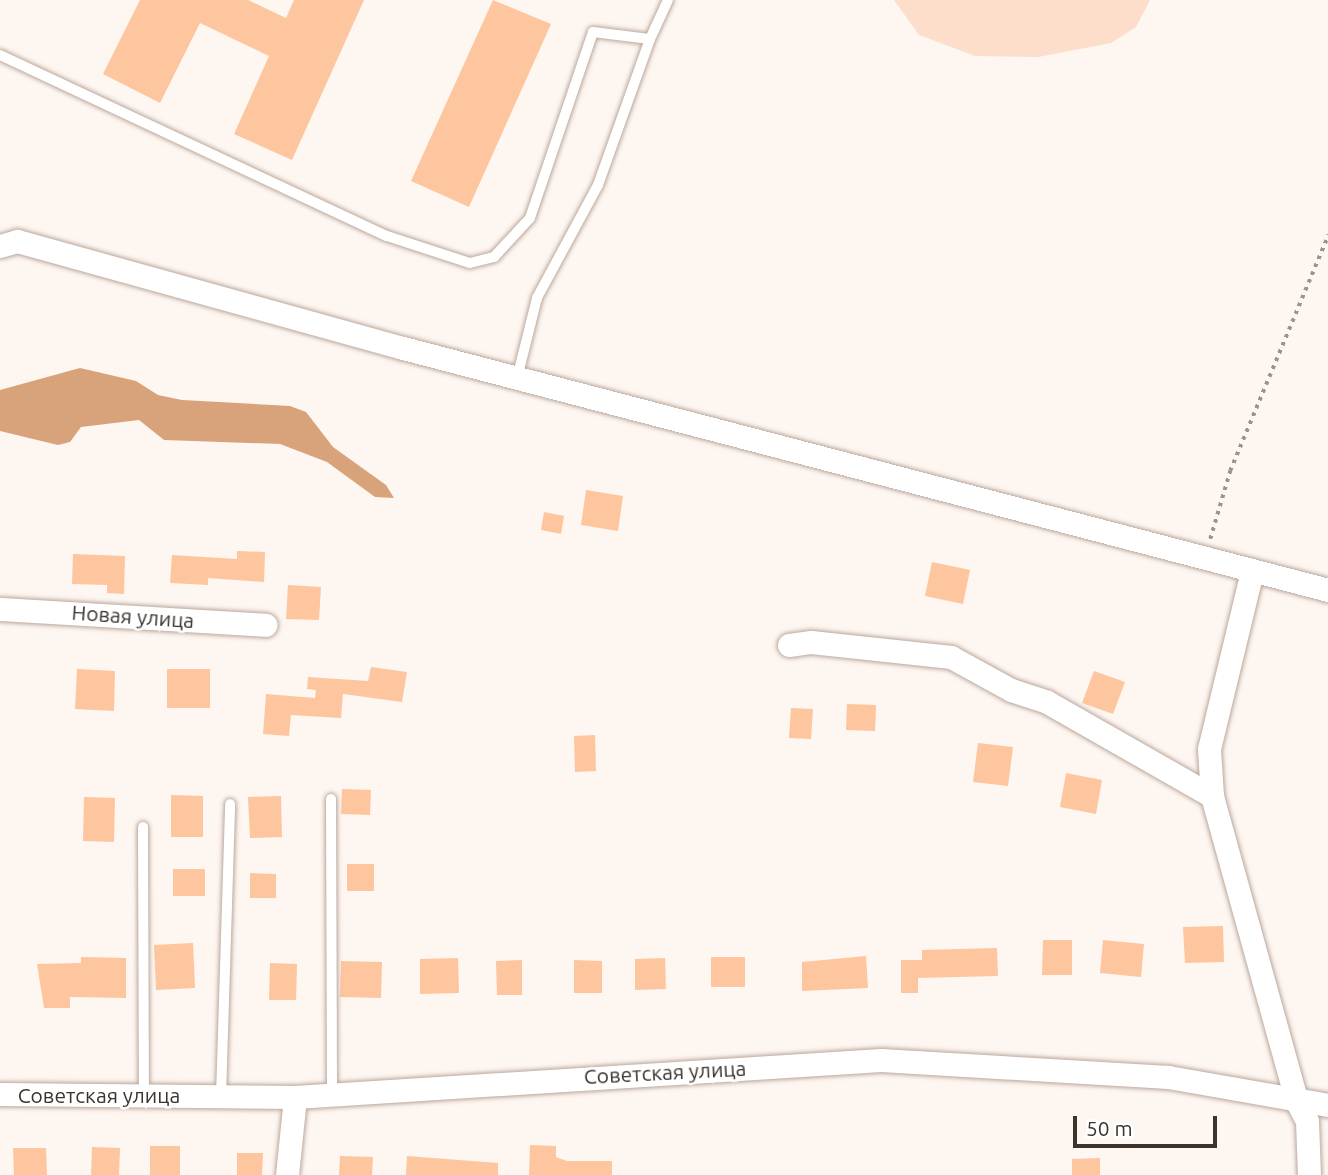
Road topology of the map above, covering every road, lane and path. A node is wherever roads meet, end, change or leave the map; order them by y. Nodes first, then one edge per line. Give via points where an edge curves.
1 (668, 0) edge
2 (650, 39) junction
3 (0, 55) edge
4 (1328, 235) edge
5 (0, 246) edge
6 (517, 378) junction
7 (1204, 559) junction
8 (1252, 571) junction
9 (1328, 590) edge
10 (0, 609) edge
11 (266, 625) dead end
12 (789, 645) dead end
13 (1212, 796) junction
14 (331, 799) dead end
15 (230, 804) dead end
16 (144, 827) dead end
17 (0, 1094) edge
18 (332, 1094) junction
19 (144, 1096) junction
20 (221, 1096) junction
21 (295, 1097) junction
22 (1297, 1102) junction
23 (1328, 1105) edge
24 (287, 1175) edge
25 (1309, 1175) edge

1 - 2 lane
2 - 3 lane via 593,32 530,218 495,257 470,263 387,236
2 - 6 lane via 597,185 537,298
4 - 7 path via 1230,471
5 - 6 street via 17,241
6 - 7 street
7 - 8 street
8 - 9 street
8 - 13 street via 1209,749
10 - 11 street, Новая улица
12 - 13 street via 811,642 951,657 1011,690 1047,702
13 - 22 street
14 - 18 lane
15 - 20 lane
16 - 19 lane
17 - 19 street, Советская улица
18 - 21 street, Советская улица
18 - 22 street, Советская улица via 881,1060 1168,1077
19 - 20 street, Советская улица
20 - 21 street, Советская улица
21 - 24 street
22 - 23 street, Советская улица
22 - 25 street via 1307,1121

